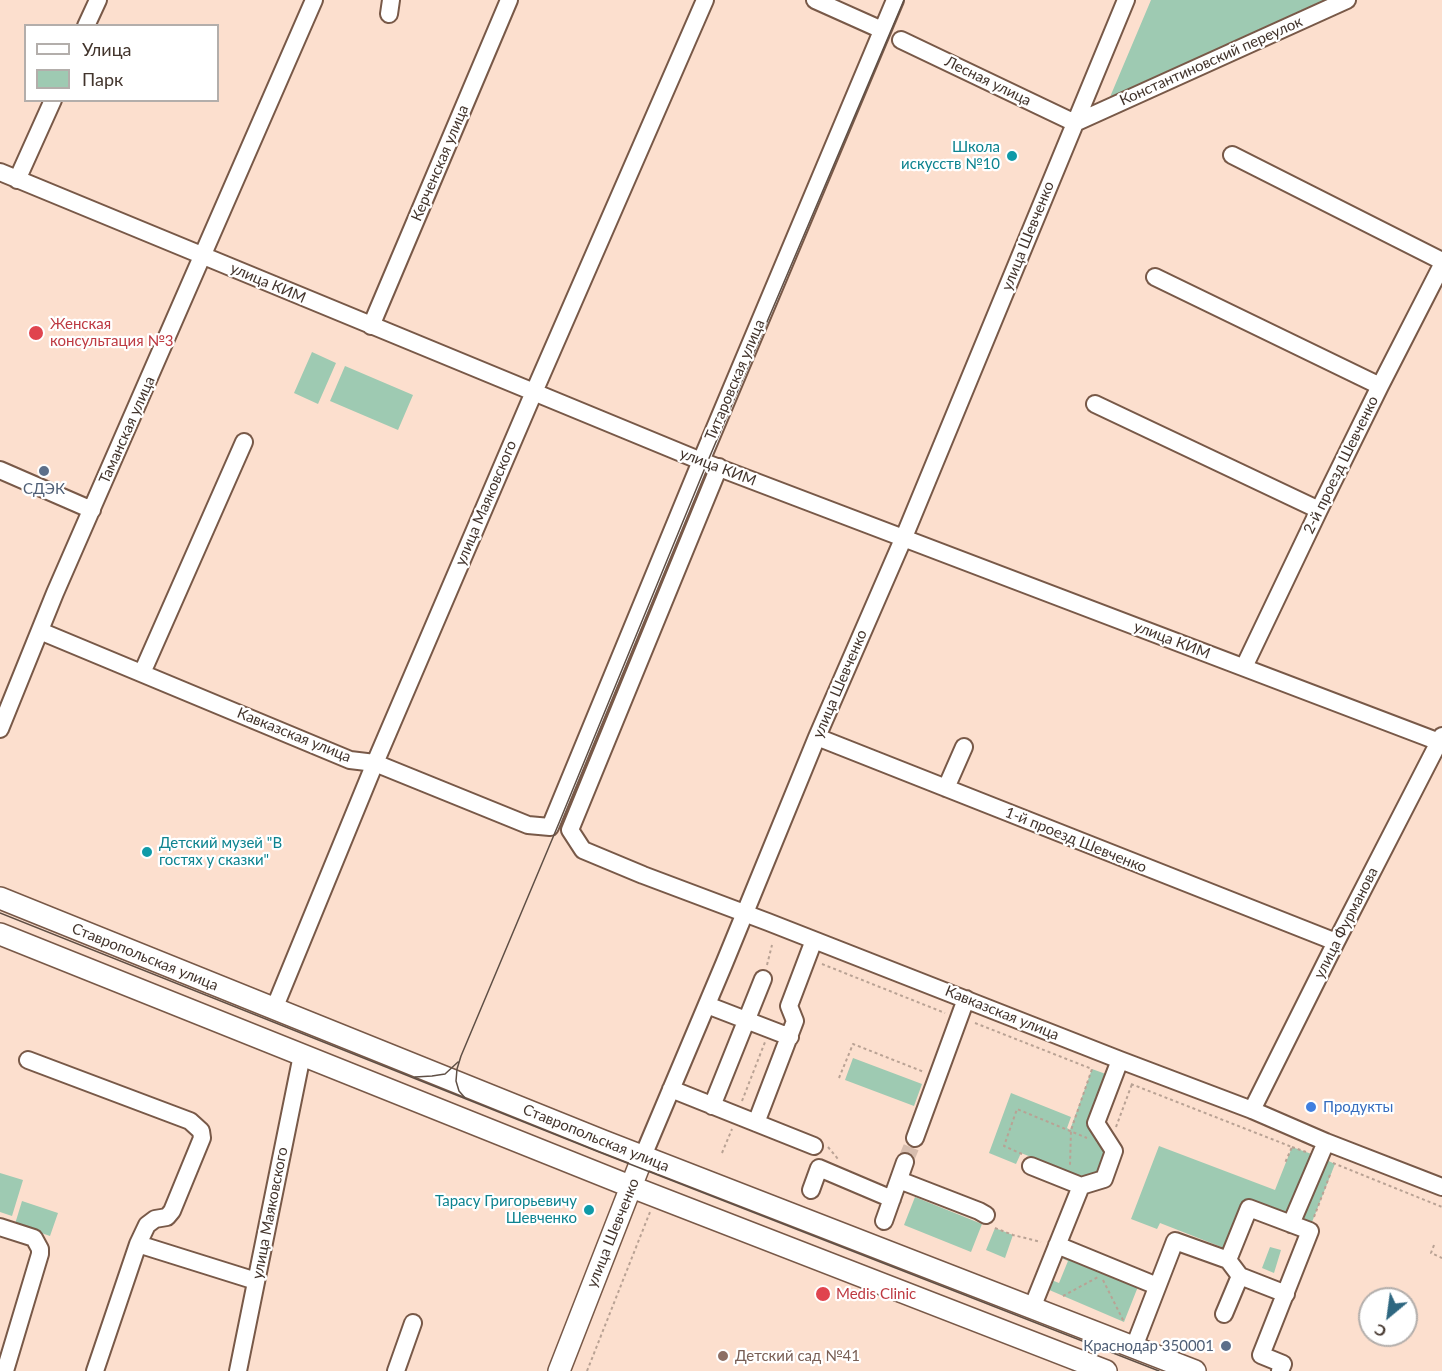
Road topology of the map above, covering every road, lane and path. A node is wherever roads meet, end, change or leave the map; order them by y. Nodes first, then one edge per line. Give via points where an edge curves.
1 (98, 0) edge
2 (314, 0) edge
3 (509, 0) edge
4 (705, 0) edge
5 (815, 0) edge
6 (895, 0) edge
7 (1126, 0) edge
8 (1347, 0) edge
9 (87, 24) edge
10 (882, 30) junction
11 (901, 39) dead end
12 (52, 102) edge
13 (1075, 123) junction
14 (1232, 155) dead end
15 (0, 172) edge
16 (17, 180) junction
17 (203, 256) junction
18 (1442, 263) edge
19 (1155, 277) dead end
20 (371, 326) junction
21 (1380, 386) junction
22 (534, 392) junction
23 (1095, 404) dead end
24 (244, 442) dead end
25 (700, 461) junction
26 (719, 467) junction
27 (0, 470) edge
28 (92, 510) junction
29 (1318, 510) junction
30 (904, 537) junction
31 (40, 631) junction
32 (1244, 667) junction
33 (142, 672) junction
34 (0, 729) edge
35 (817, 737) junction
36 (1441, 741) edge
37 (964, 747) dead end
38 (375, 763) junction
39 (946, 788) junction
40 (550, 827) joint
41 (0, 898) edge
42 (744, 913) junction
43 (0, 934) edge
44 (814, 940) junction
45 (1336, 942) junction
46 (772, 945) dead end
47 (807, 958) junction
48 (763, 979) joint
49 (966, 999) junction
50 (707, 1005) junction
51 (274, 1009) junction
52 (959, 1018) junction
53 (746, 1020) junction
54 (770, 1030) junction
55 (790, 1037) junction
56 (302, 1055) junction
57 (28, 1060) dead end
58 (1120, 1060) junction
59 (937, 1077) junction
60 (839, 1078) dead end
61 (671, 1089) junction
62 (712, 1106) junction
63 (1252, 1110) junction
64 (737, 1115) junction
65 (756, 1123) junction
66 (914, 1130) tunnel mouth
67 (1071, 1130) junction
68 (1105, 1137) junction
69 (820, 1146) joint
70 (1292, 1147) junction
71 (722, 1153) dead end
72 (1327, 1154) junction
73 (643, 1156) junction
74 (1030, 1161) joint
75 (905, 1162) tunnel mouth
76 (842, 1163) dead end
77 (1285, 1163) dead end
78 (899, 1180) junction
79 (1081, 1186) junction
80 (632, 1187) junction
81 (1442, 1187) edge
82 (811, 1190) dead end
83 (892, 1199) junction
84 (1442, 1207) edge
85 (652, 1209) dead end
86 (986, 1215) joint
87 (884, 1221) dead end
88 (1291, 1224) junction
89 (0, 1227) edge
90 (1310, 1231) junction
91 (138, 1244) junction
92 (1058, 1244) junction
93 (1434, 1245) dead end
94 (1442, 1258) edge
95 (1228, 1260) junction
96 (1240, 1276) junction
97 (256, 1281) junction
98 (1157, 1286) junction
99 (1286, 1294) junction
100 (1063, 1296) dead end
101 (1032, 1308) junction
102 (1224, 1314) dead end
103 (1124, 1322) dead end
104 (413, 1323) dead end
105 (1134, 1347) junction
106 (4, 1371) edge
107 (95, 1371) edge
108 (238, 1371) edge
109 (396, 1371) edge
110 (559, 1371) edge
111 (587, 1371) edge
112 (1106, 1371) edge
113 (1195, 1371) edge
114 (1280, 1371) edge

1 - 9 street
2 - 17 street, Таманская улица
3 - 20 street, Керченская улица
4 - 22 street, улица Маяковского
5 - 10 street
6 - 10 street, Титаровская улица
7 - 13 street, улица Шевченко
8 - 13 street, Константиновский переулок
10 - 25 street, Титаровская улица
11 - 13 street, Лесная улица
12 - 16 street
13 - 30 street, улица Шевченко
14 - 18 street
15 - 16 street, улица КИМ
16 - 17 street, улица КИМ
17 - 20 street, улица КИМ
17 - 28 street, Таманская улица
18 - 21 street, 2-й проезд Шевченко
19 - 21 street
20 - 22 street, улица КИМ
21 - 29 street, 2-й проезд Шевченко
22 - 25 street, улица КИМ
22 - 38 street, улица Маяковского
23 - 29 street
24 - 33 street
25 - 26 street, улица КИМ
25 - 40 street, Титаровская улица
26 - 30 street, улица КИМ
26 - 42 street, Кавказская улица via 570,830 583,850
27 - 28 street
28 - 31 street, Таманская улица
29 - 32 street, 2-й проезд Шевченко
30 - 32 street, улица КИМ
30 - 35 street, улица Шевченко
31 - 33 street, Кавказская улица
31 - 34 street, Таманская улица
32 - 36 street, улица КИМ
33 - 38 street, Кавказская улица via 350,760
35 - 39 street, 1-й проезд Шевченко
35 - 42 street, улица Шевченко
36 - 45 street, улица Фурманова
37 - 39 street
38 - 40 street, Кавказская улица via 528,825
38 - 51 street, улица Маяковского
39 - 45 street, 1-й проезд Шевченко
41 - 51 main road, Ставропольская улица
42 - 44 street, Кавказская улица
42 - 50 street, улица Шевченко
43 - 56 main road, Ставропольская улица
44 - 47 street
44 - 49 street, Кавказская улица
45 - 63 street, улица Фурманова
46 - 48 path
47 - 52 path
47 - 55 street via 789,1006 795,1021
48 - 53 street
49 - 52 street
49 - 58 street, Кавказская улица
50 - 53 street
50 - 61 street, улица Шевченко
51 - 73 main road, Ставропольская улица
52 - 59 street
52 - 67 path via 1092,1069
53 - 54 street
53 - 62 street
54 - 55 street
54 - 64 path
55 - 65 street
56 - 80 main road, Ставропольская улица
56 - 97 street, улица Маяковского
57 - 91 street via 190,1121 201,1131 202,1138 172,1210 167,1217 147,1225
58 - 63 street, Кавказская улица
58 - 68 street via 1096,1123
59 - 60 path via 853,1044
59 - 66 street
61 - 62 street
61 - 73 street, улица Шевченко
62 - 64 street
63 - 72 street, Кавказская улица
64 - 65 street
64 - 71 path
65 - 69 street
67 - 68 path via 1096,1142
67 - 74 path via 1017,1109 1004,1146
67 - 79 path via 1070,1172
68 - 70 path via 1114,1133 1132,1084
68 - 79 street via 1114,1151 1104,1179
69 - 76 path
70 - 72 path
70 - 77 path
72 - 81 street, Кавказская улица
72 - 84 path
72 - 88 street
72 - 90 path
73 - 80 main road, улица Шевченко
73 - 101 main road, Ставропольская улица
74 - 79 street
75 - 78 street
78 - 83 street
78 - 86 street
79 - 92 street
80 - 110 main road, улица Шевченко
80 - 112 main road, Ставропольская улица
82 - 83 street via 819,1168
83 - 87 street
85 - 111 path
86 - 92 path via 995,1228
88 - 90 street
88 - 95 street via 1249,1208
89 - 106 street via 34,1238 40,1249
90 - 99 street
91 - 97 street
91 - 107 street
92 - 98 street
92 - 101 street
93 - 94 path via 1431,1253
95 - 96 street
95 - 98 street via 1175,1241
96 - 99 street
96 - 102 street
97 - 108 street, улица Маяковского
98 - 105 street
99 - 114 street via 1261,1355 1283,1364
100 - 103 path via 1101,1275
101 - 105 main road, Ставропольская улица
104 - 109 street
105 - 113 main road, Ставропольская улица

